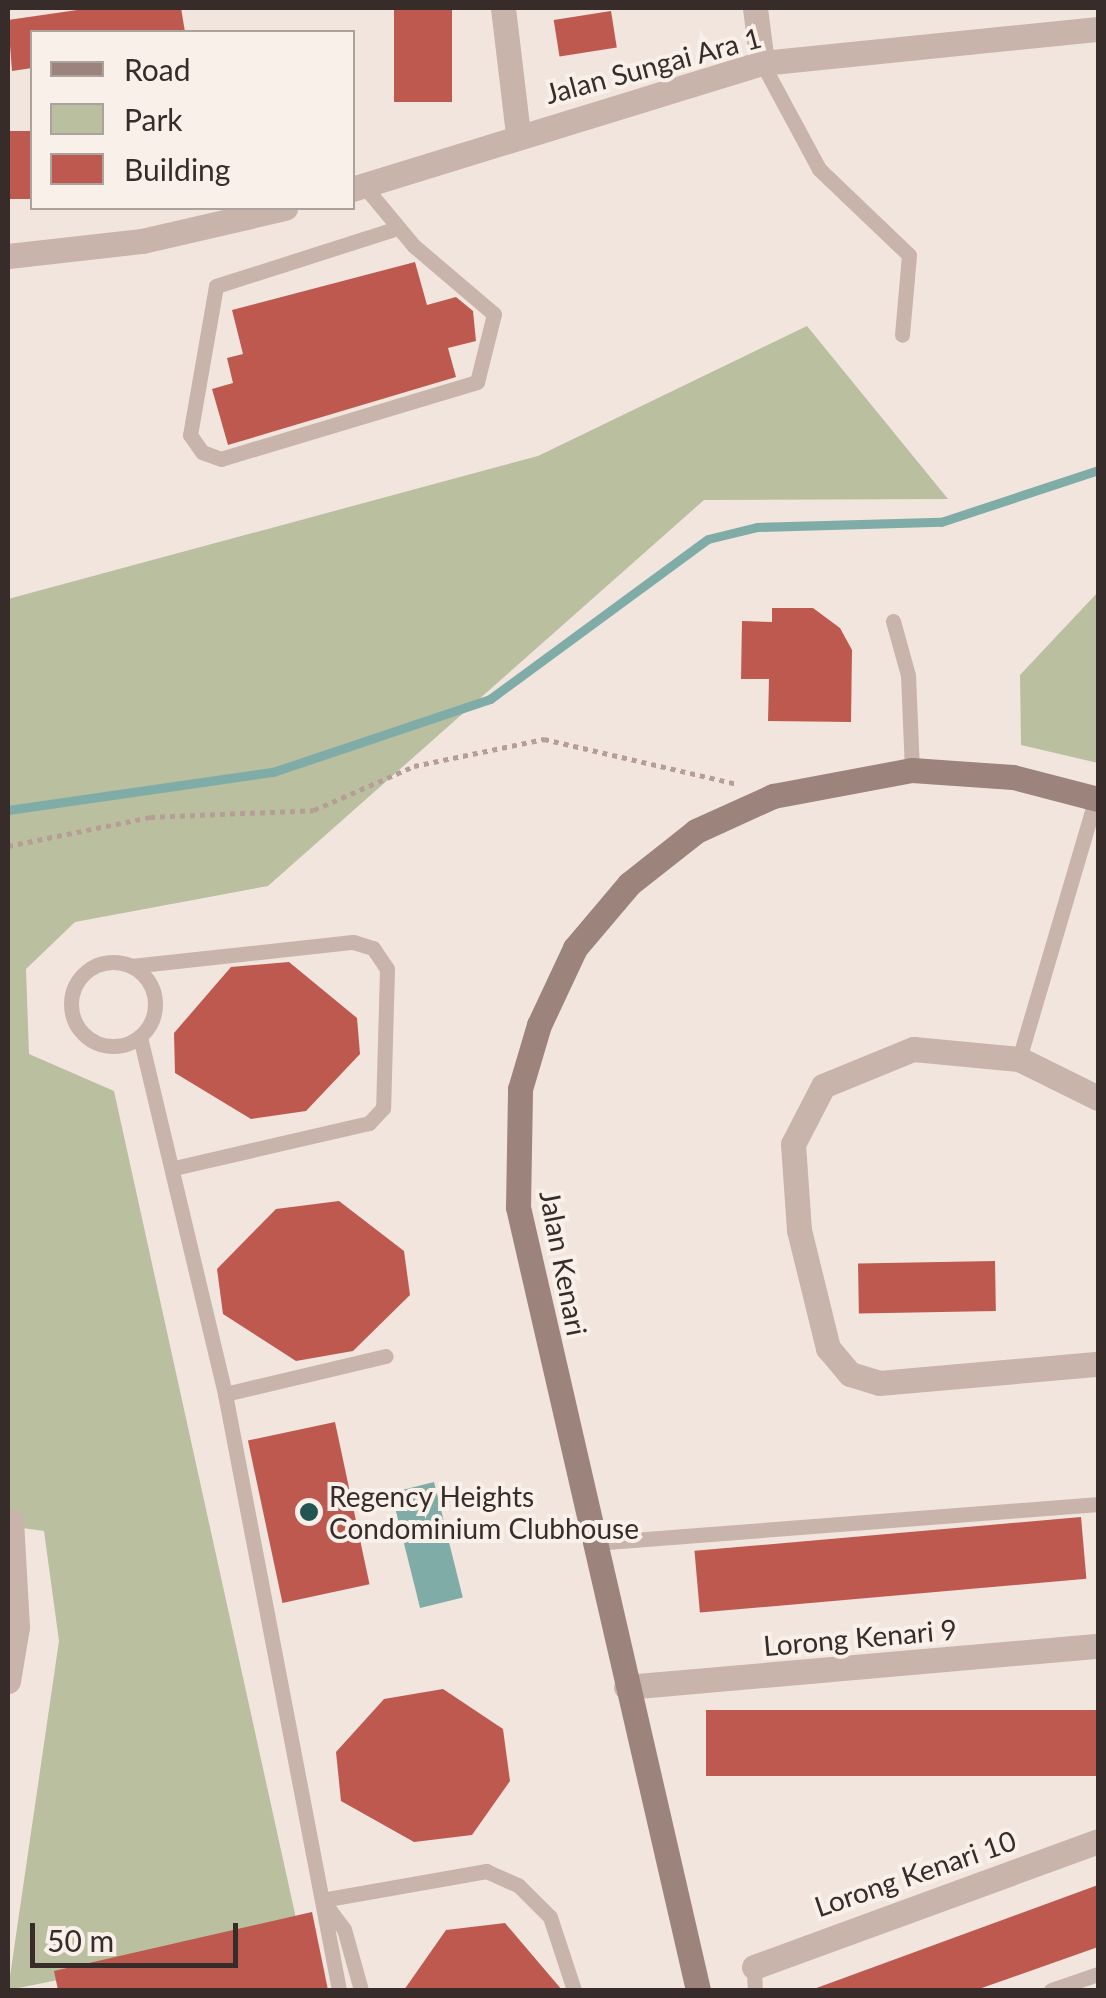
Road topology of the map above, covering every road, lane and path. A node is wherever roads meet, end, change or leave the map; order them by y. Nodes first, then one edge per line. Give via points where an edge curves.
1 (503, 8) edge
2 (755, 8) edge
3 (1098, 30) edge
4 (762, 63) junction
5 (518, 133) junction
6 (358, 188) edge
7 (276, 210) edge
8 (398, 228) junction
9 (8, 256) edge
10 (902, 335) dead end
11 (893, 621) dead end
12 (912, 770) junction
13 (773, 796) junction
14 (1097, 799) edge
15 (8, 846) edge
16 (132, 966) junction
17 (140, 1036) junction
18 (1019, 1058) junction
19 (1098, 1098) edge
20 (174, 1168) junction
21 (386, 1356) dead end
22 (1098, 1364) edge
23 (225, 1394) junction
24 (1098, 1504) edge
25 (12, 1521) dead end
26 (594, 1544) junction
27 (1098, 1646) edge
28 (8, 1682) edge
29 (626, 1687) junction
30 (1098, 1841) edge
31 (322, 1900) junction
32 (1098, 1974) edge
33 (755, 1979) edge
34 (339, 1990) edge
35 (361, 1990) edge
36 (574, 1990) edge
37 (698, 1990) edge
38 (1051, 1990) edge

1 - 5 street
2 - 4 street
3 - 4 street, Jalan Sungai Ara 1
4 - 5 street, Jalan Sungai Ara 1
4 - 10 lane via 820,169 909,255
5 - 6 street, Jalan Sungai Ara 1
6 - 8 lane
7 - 9 street via 142,241
8 - 8 lane via 494,314 477,382 221,460 202,452 190,435 216,286
11 - 12 lane via 908,675
12 - 13 street, Jalan Kenari
12 - 14 street, Jalan Kenari via 1013,777
13 - 15 path via 544,739 414,766 314,810 150,817
13 - 26 street, Jalan Kenari via 696,832 629,884 575,948 520,1089 518,1207
14 - 18 lane
16 - 17 lane via 156,1002
16 - 17 lane via 97,965 71,1002 94,1041
16 - 20 lane via 353,942 373,948 386,970 383,1108 369,1122
17 - 20 lane
18 - 19 street
18 - 22 street via 913,1050 841,1072 799,1121 799,1230 828,1348 850,1374 879,1382
20 - 23 lane
21 - 23 lane
23 - 31 lane
24 - 26 lane
25 - 28 street via 17,1627
26 - 29 street, Jalan Kenari
27 - 29 street, Lorong Kenari 9
29 - 37 street, Jalan Kenari
30 - 33 street, Lorong Kenari 10
31 - 34 lane
31 - 35 lane via 344,1929
31 - 36 lane via 486,1870 518,1885 550,1917
32 - 38 lane

